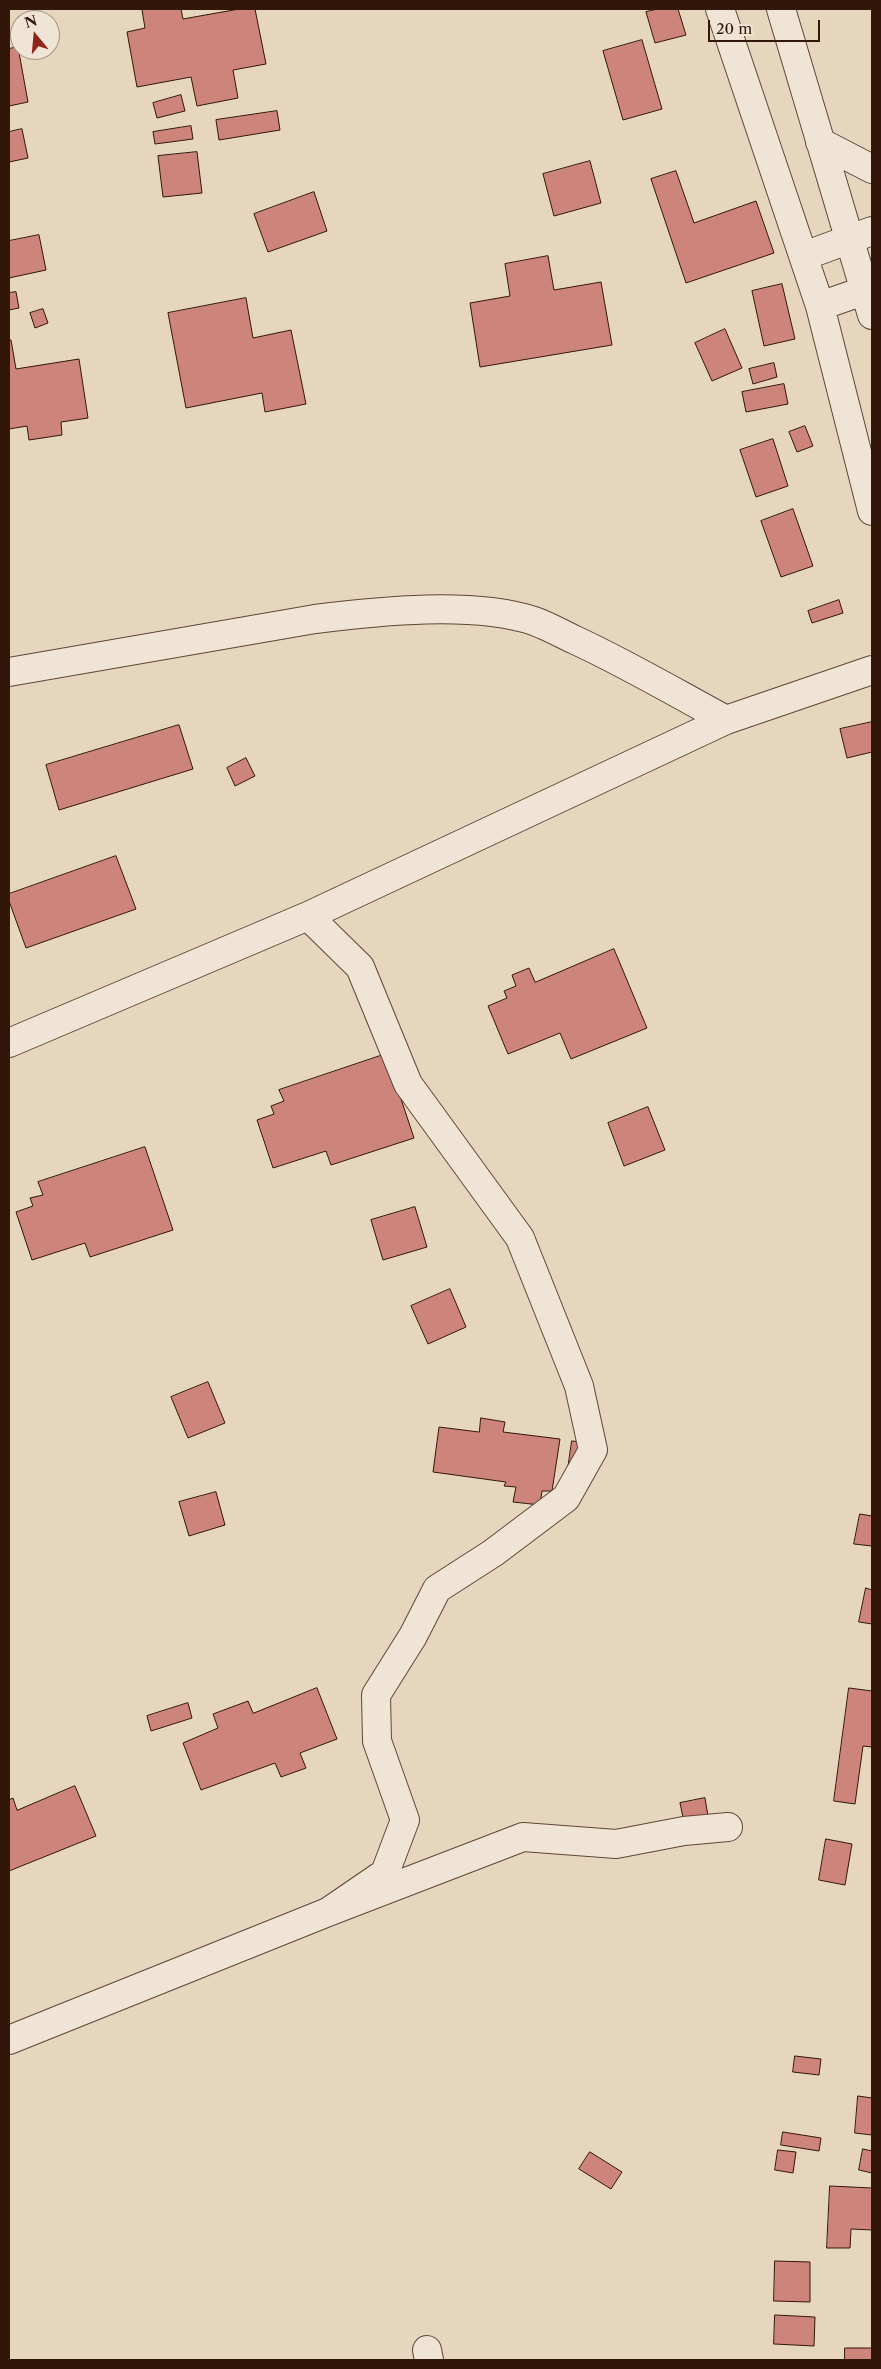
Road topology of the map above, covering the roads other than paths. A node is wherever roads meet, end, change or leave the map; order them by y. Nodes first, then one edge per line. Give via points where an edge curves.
1 (720, 9) edge
2 (781, 9) edge
3 (820, 142) junction
4 (872, 169) edge
5 (861, 235) edge
6 (804, 256) junction
7 (870, 298) edge
8 (820, 306) junction
9 (872, 511) edge
10 (872, 670) edge
11 (9, 672) edge
12 (726, 720) junction
13 (308, 916) junction
14 (9, 1043) edge
15 (728, 1827) dead end
16 (328, 1912) junction
17 (9, 2040) edge

1 - 6 street
2 - 3 street
3 - 4 street
3 - 5 street
5 - 6 street
5 - 7 street
6 - 8 street
7 - 8 street
8 - 9 street
10 - 12 street
11 - 12 street via 352,614 445,610 488,612 534,621 612,657
12 - 13 street
13 - 14 street
13 - 16 street via 360,967 408,1084 520,1238 579,1386 593,1450 566,1498 493,1554 437,1589 413,1636 376,1695 377,1741 405,1820 385,1873
15 - 16 street via 684,1831 616,1844 523,1837
16 - 17 street

